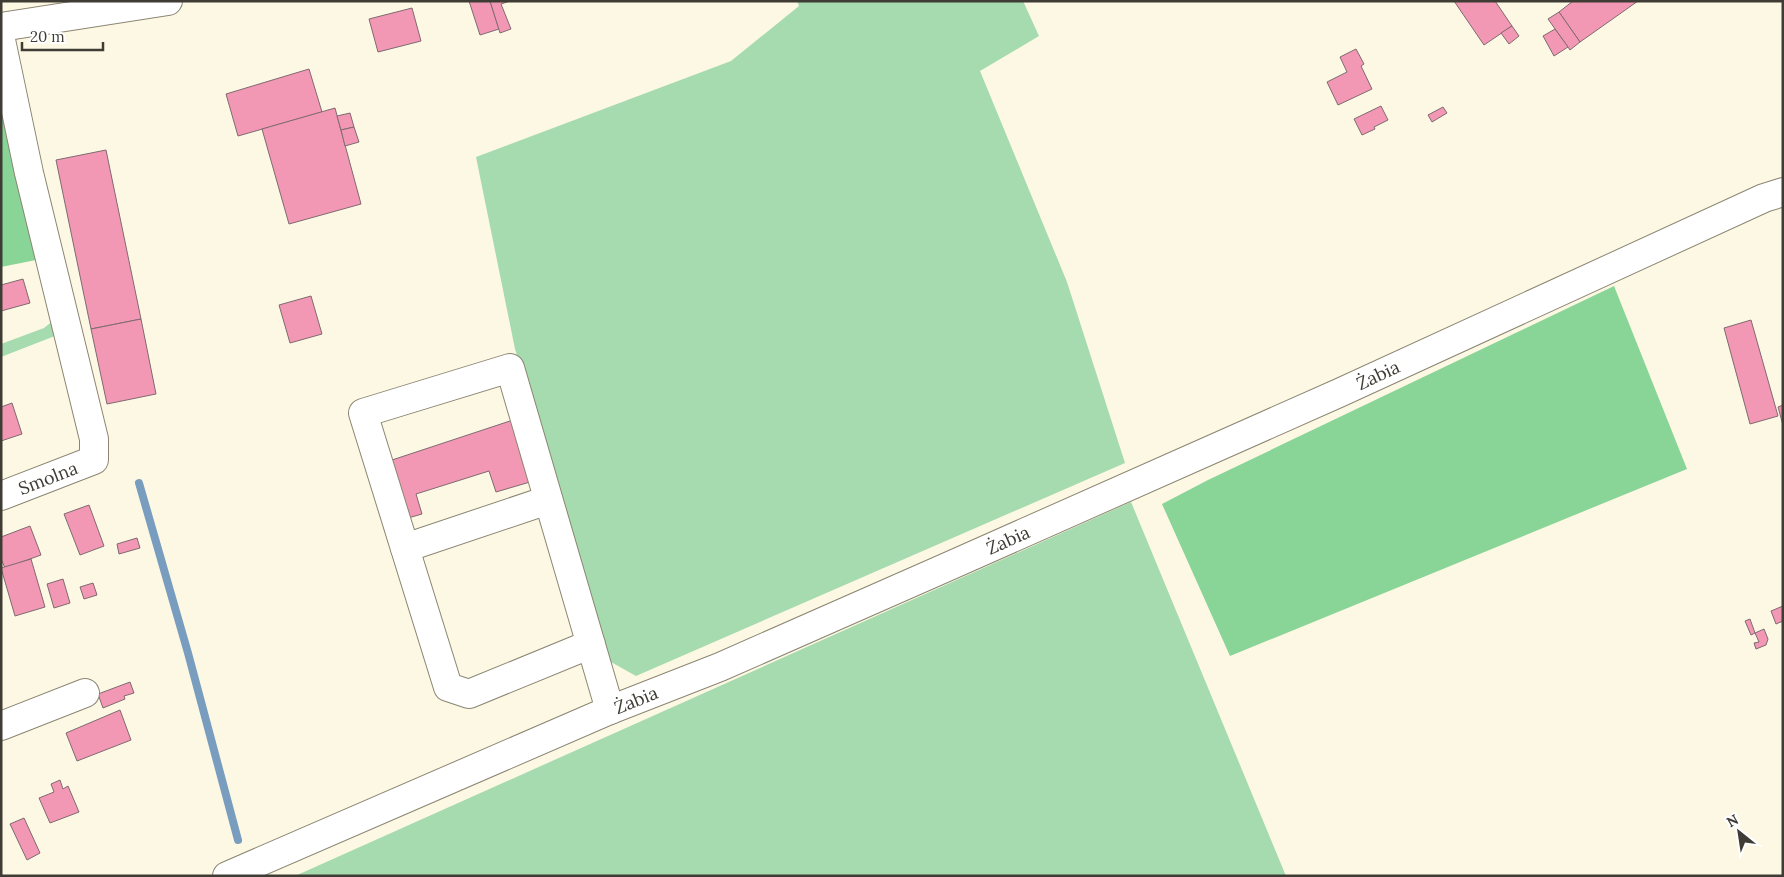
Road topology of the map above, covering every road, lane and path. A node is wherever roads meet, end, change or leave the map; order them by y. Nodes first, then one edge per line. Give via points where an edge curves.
1 (168, 1) edge
2 (1, 27) edge
3 (1, 40) edge
4 (1783, 192) edge
5 (1, 496) edge
6 (548, 500) junction
7 (405, 548) junction
8 (590, 644) junction
9 (85, 693) dead end
10 (610, 710) junction
11 (1, 726) edge
12 (228, 876) edge

1 - 2 street
3 - 5 street, Smolna via 29,173 94,439 94,460
4 - 10 street, Żabia via 947,567 720,667
6 - 7 street
6 - 7 street via 510,368 362,413
6 - 8 street
7 - 8 street via 448,687 469,694
8 - 10 street
9 - 11 street
10 - 12 street, Żabia

